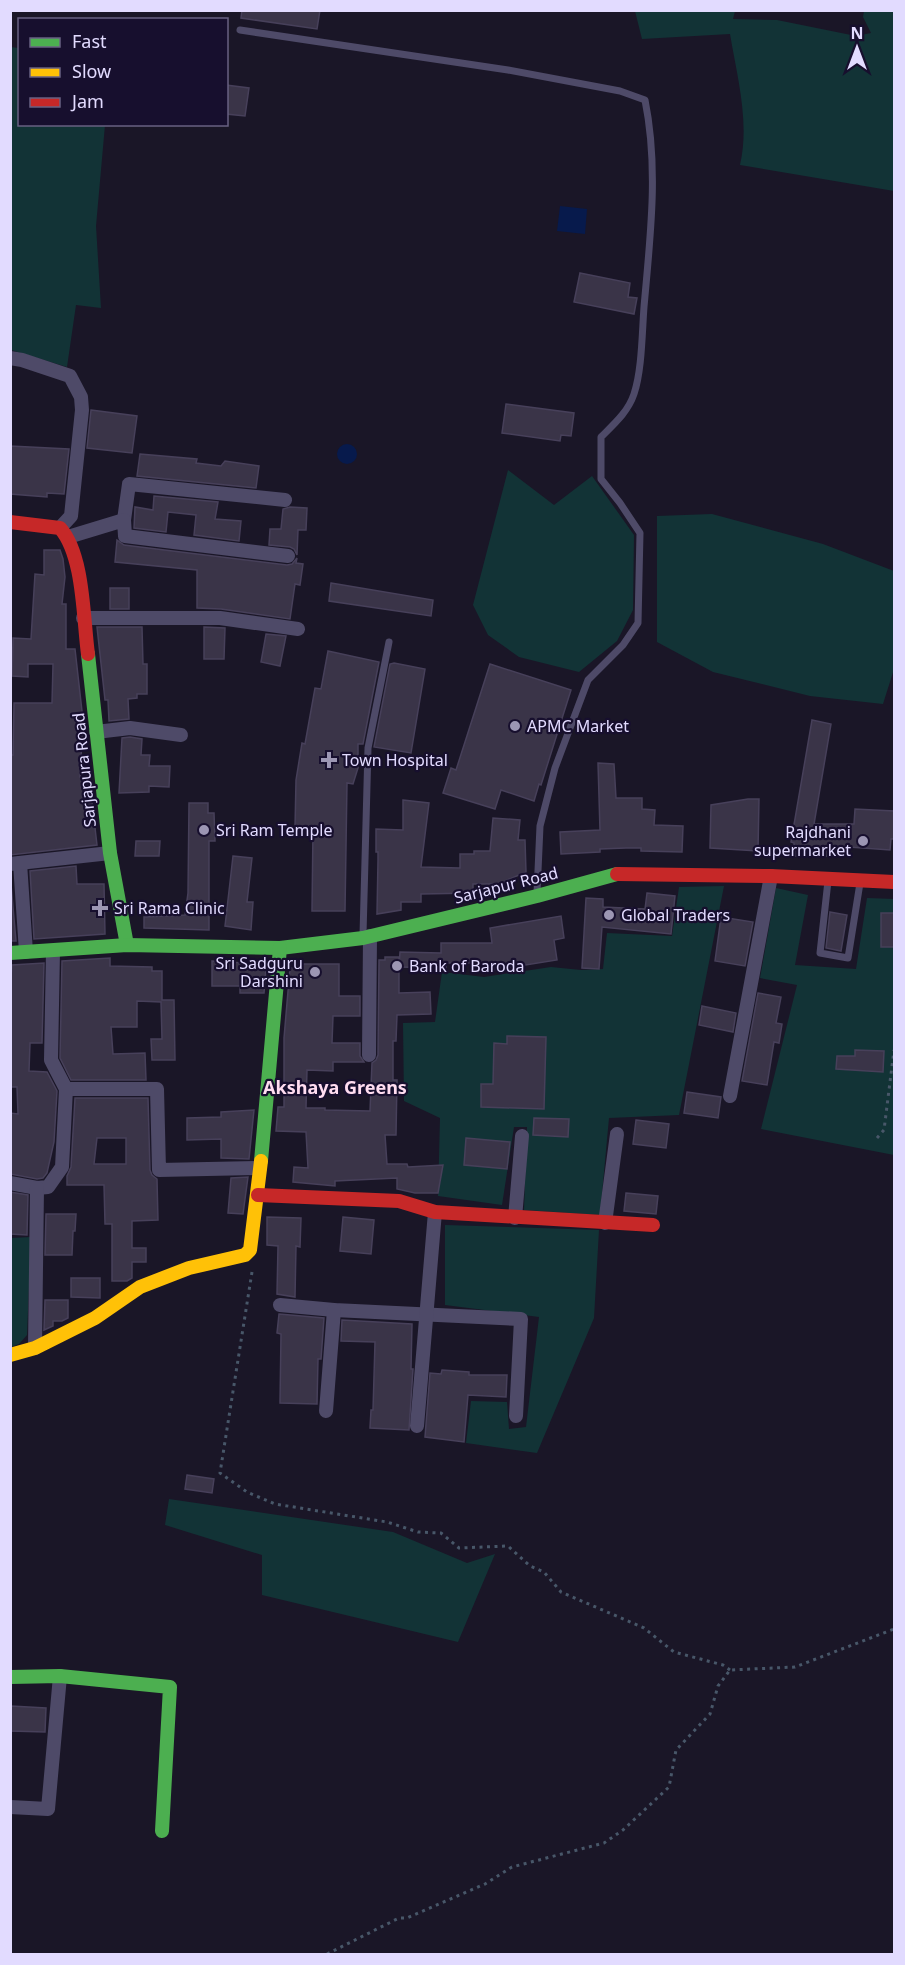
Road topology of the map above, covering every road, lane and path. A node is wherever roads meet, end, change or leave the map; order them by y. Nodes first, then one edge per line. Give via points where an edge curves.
1 (240, 30) dead end
2 (10, 358) edge
3 (285, 500) dead end
4 (124, 520) junction
5 (10, 522) edge
6 (64, 533) junction
7 (288, 556) dead end
8 (83, 618) junction
9 (298, 629) dead end
10 (388, 642) dead end
11 (96, 732) junction
12 (181, 735) dead end
13 (110, 853) junction
14 (15, 863) edge
15 (771, 876) junction
16 (828, 878) junction
17 (861, 880) junction
18 (894, 882) edge
19 (537, 896) junction
20 (366, 937) junction
21 (127, 945) junction
22 (280, 948) junction
23 (53, 951) junction
24 (26, 952) junction
25 (10, 953) edge
26 (894, 1050) edge
27 (369, 1055) dead end
28 (66, 1089) junction
29 (730, 1096) dead end
30 (617, 1134) dead end
31 (522, 1136) dead end
32 (876, 1138) dead end
33 (260, 1168) junction
34 (10, 1183) edge
35 (37, 1188) junction
36 (258, 1195) junction
37 (435, 1212) junction
38 (515, 1218) junction
39 (605, 1223) junction
40 (653, 1226) dead end
41 (250, 1250) junction
42 (280, 1305) dead end
43 (334, 1310) junction
44 (426, 1314) junction
45 (35, 1348) junction
46 (10, 1355) edge
47 (326, 1410) dead end
48 (516, 1416) dead end
49 (417, 1426) dead end
50 (894, 1629) edge
51 (730, 1670) junction
52 (60, 1676) junction
53 (10, 1677) edge
54 (10, 1807) edge
55 (162, 1831) dead end
56 (327, 1954) edge

1 - 19 lane via 508,70 620,91 645,100 651,133 652,203 641,352 634,394 624,415 601,437 601,479 640,533 638,623 623,645 588,680 559,757 540,826
2 - 6 street via 70,376 81,397 71,516
3 - 4 street via 129,484
4 - 6 street
4 - 7 street via 125,536
5 - 6 street
6 - 8 street, Sarjapura Road via 76,561
8 - 9 street via 220,618
8 - 11 street, Sarjapura Road
10 - 20 lane via 368,748
11 - 12 street via 130,728
11 - 13 street, Sarjapura Road
13 - 14 street
13 - 21 street, Sarjapura Road
14 - 24 street
15 - 16 street, Sarjapur Road
15 - 19 street, Sarjapur Road via 621,873
15 - 29 street
16 - 17 street, Sarjapur Road
16 - 17 lane via 820,953 848,958
17 - 18 street, Sarjapur Road
19 - 20 street, Sarjapur Road
20 - 22 street, Sarjapur Road
20 - 27 street
21 - 22 street, Sarjapur Road
21 - 23 street
22 - 33 street
23 - 24 street
23 - 28 street via 51,1060
24 - 25 street
26 - 32 path via 884,1130
28 - 33 street via 157,1089 159,1170
28 - 35 street via 62,1167 48,1187
30 - 39 street
31 - 38 street
33 - 36 street
34 - 35 street
35 - 45 street
36 - 37 street via 399,1201
36 - 41 street
37 - 38 street
37 - 44 street
38 - 39 street
39 - 40 street
41 - 45 street via 140,1287 95,1318
41 - 51 path via 253,1262 220,1473 247,1492 275,1504 441,1533 459,1548 508,1546 530,1566 544,1572 561,1592 644,1628 674,1652
42 - 43 street
43 - 44 street
43 - 47 street
44 - 48 street via 521,1319
44 - 49 street
45 - 46 street
50 - 51 path via 795,1667
51 - 56 path via 718,1686 710,1714 676,1750 669,1787 623,1830 604,1843 512,1867 485,1884 408,1918 399,1918
52 - 53 street
52 - 54 street via 48,1809
52 - 55 street via 170,1687

